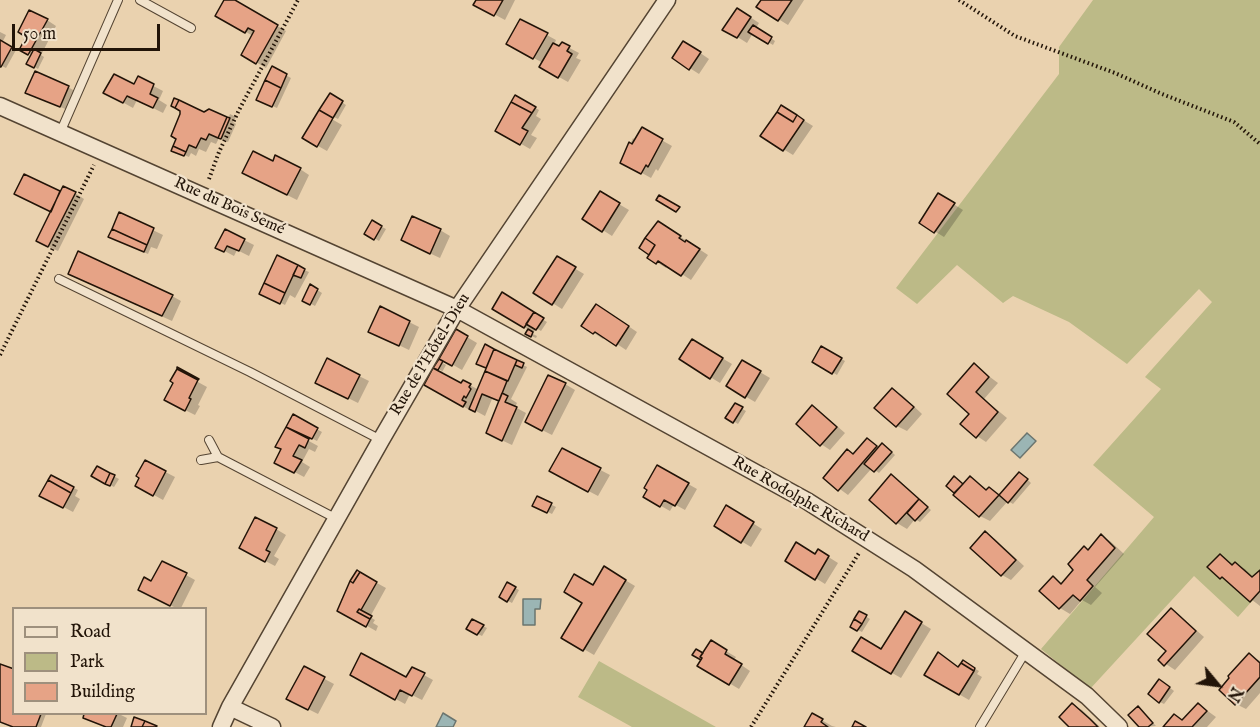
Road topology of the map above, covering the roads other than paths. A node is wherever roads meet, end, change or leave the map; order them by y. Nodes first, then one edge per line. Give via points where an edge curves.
1 (118, 0) edge
2 (140, 0) edge
3 (667, 0) edge
4 (191, 28) dead end
5 (0, 106) edge
6 (60, 133) junction
7 (59, 279) dead end
8 (457, 309) junction
9 (209, 440) dead end
10 (381, 440) junction
11 (218, 458) junction
12 (201, 460) dead end
13 (337, 519) junction
14 (1026, 651) junction
15 (230, 707) junction
16 (221, 727) edge
17 (272, 727) edge
18 (980, 727) edge
19 (1119, 727) edge

1 - 6 lane
2 - 4 lane
3 - 8 street, Rue de l'Hôtel-Dieu
5 - 6 street, Rue du Bois Semé
6 - 8 street, Rue du Bois Semé
7 - 10 lane
8 - 10 street, Rue de l'Hôtel-Dieu
8 - 14 street, Rue Rodolphe Richard via 807,501 914,569
9 - 11 lane
10 - 13 street, Rue de l'Hôtel-Dieu
11 - 12 lane
11 - 13 lane
13 - 15 street, Rue de l'Hôtel-Dieu
14 - 18 lane
14 - 19 street, Rue Rodolphe Richard via 1087,696
15 - 16 street, Rue de l'Hôtel-Dieu
15 - 17 street

